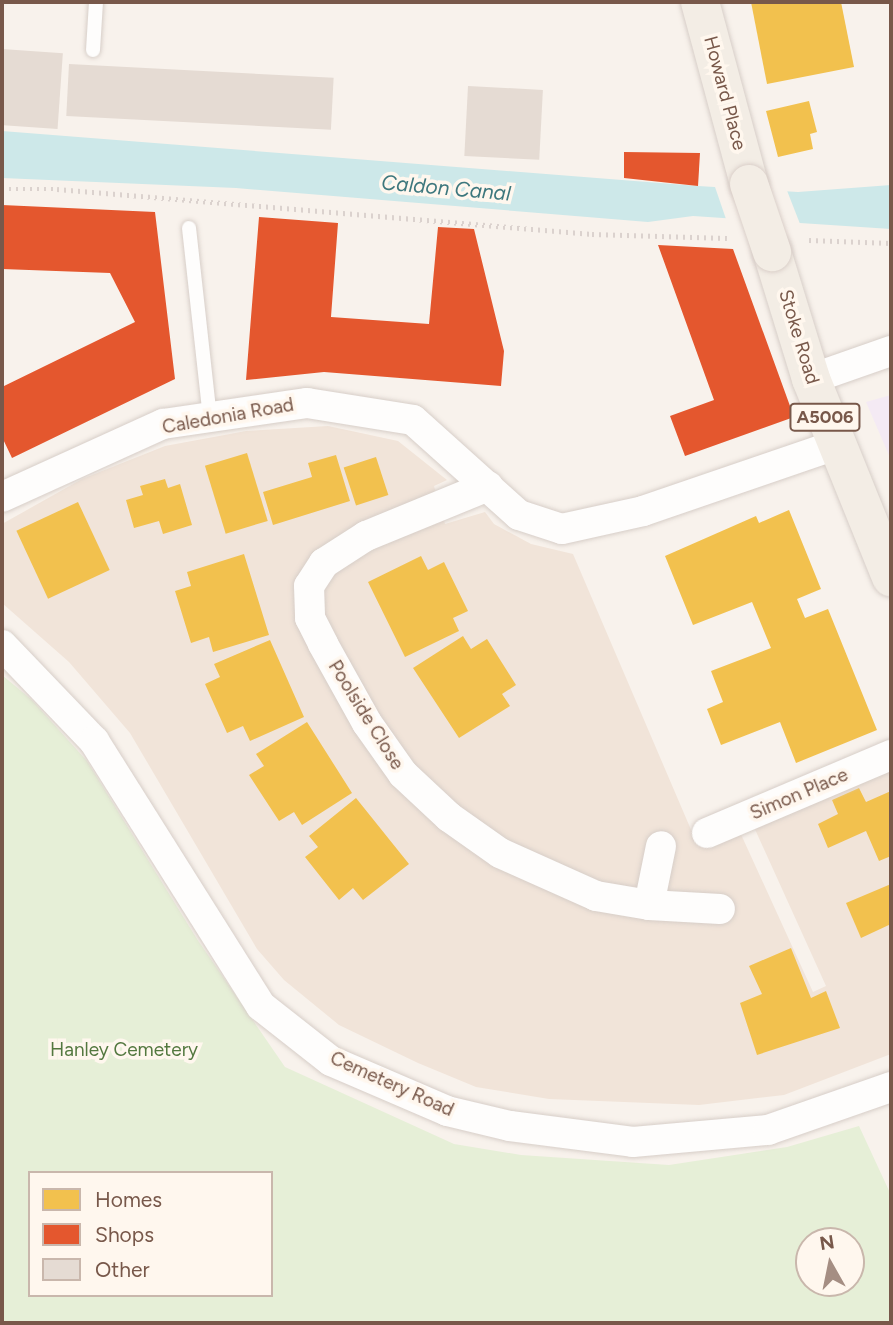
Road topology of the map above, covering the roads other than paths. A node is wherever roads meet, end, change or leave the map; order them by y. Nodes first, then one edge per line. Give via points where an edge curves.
1 (96, 2) edge
2 (700, 2) edge
3 (93, 50) dead end
4 (189, 228) dead end
5 (770, 243) joint
6 (891, 352) edge
7 (811, 379) junction
8 (210, 417) junction
9 (836, 445) junction
10 (488, 486) junction
11 (2, 497) edge
12 (891, 577) edge
13 (2, 645) edge
14 (891, 755) edge
15 (707, 833) dead end
16 (661, 846) dead end
17 (649, 905) junction
18 (720, 909) dead end
19 (891, 1087) edge

1 - 3 lane
2 - 5 main road, Howard Place / A5006, bridge via 749,184
4 - 8 lane
5 - 7 main road, Stoke Road / A5006
6 - 7 street
7 - 9 main road, Stoke Road / A5006
8 - 10 street, Caledonia Road via 307,403 413,420
8 - 11 street, Caledonia Road via 163,424
9 - 10 street, Caledonia Road via 643,512 562,529 519,515
9 - 12 main road, Stoke Road / A5006
10 - 17 street, Poolside Close via 366,536 324,563 309,586 310,618 367,723 403,774 449,817 500,853 596,896
13 - 19 street, Cemetery Road via 94,741 261,1006 331,1061 447,1111 510,1126 633,1142 768,1130
14 - 15 street, Simon Place
16 - 17 street
17 - 18 street, Poolside Close

